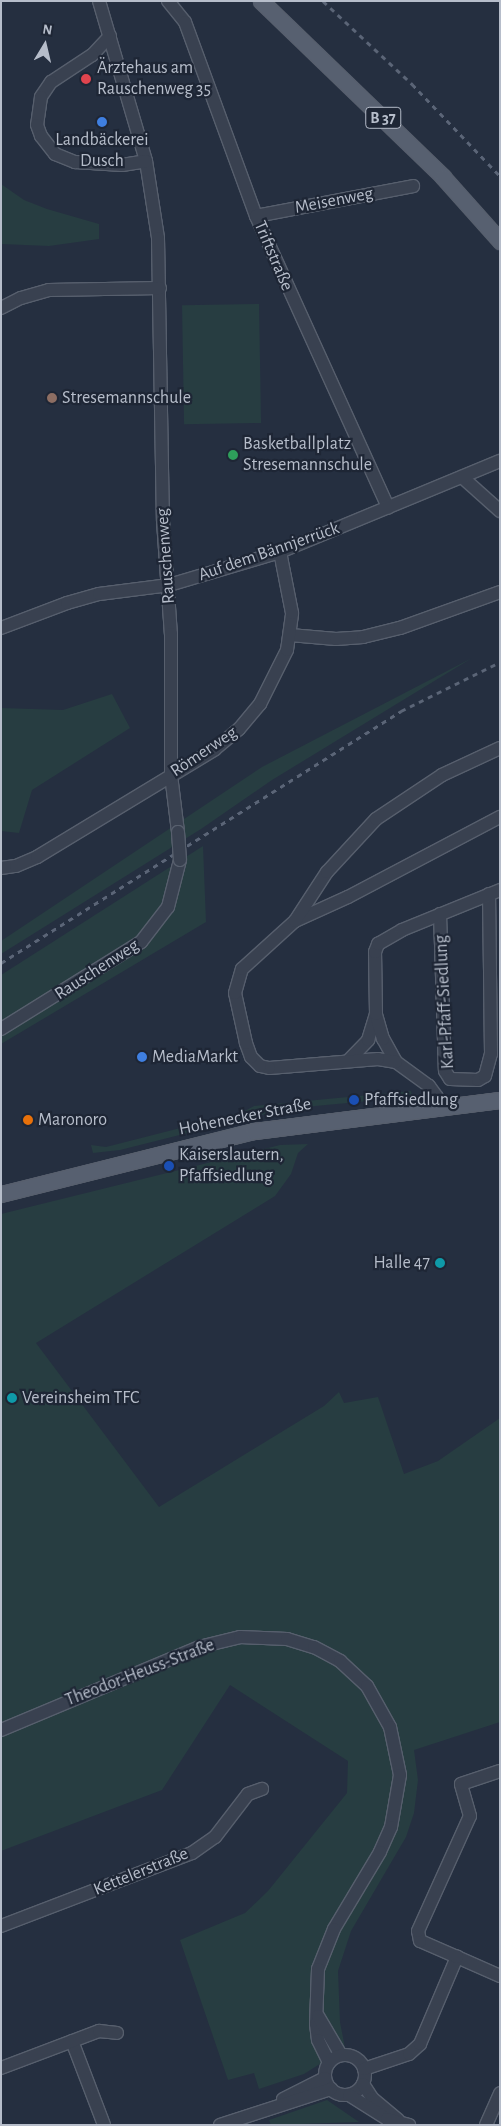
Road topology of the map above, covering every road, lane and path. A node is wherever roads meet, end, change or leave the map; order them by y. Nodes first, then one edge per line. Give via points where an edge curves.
1 (99, 1) edge
2 (168, 1) edge
3 (261, 1) edge
4 (110, 36) junction
5 (146, 161) junction
6 (414, 186) dead end
7 (256, 216) junction
8 (500, 241) edge
9 (160, 288) junction
10 (1, 308) edge
11 (500, 461) edge
12 (462, 477) junction
13 (388, 507) junction
14 (500, 511) edge
15 (280, 552) junction
16 (169, 585) junction
17 (500, 592) edge
18 (1, 628) edge
19 (290, 635) junction
20 (500, 748) edge
21 (170, 775) junction
22 (500, 817) edge
23 (1, 868) edge
24 (494, 892) edge
25 (440, 914) junction
26 (295, 921) junction
27 (376, 1014) junction
28 (1, 1029) edge
29 (349, 1060) junction
30 (396, 1062) junction
31 (500, 1100) edge
32 (437, 1110) junction
33 (1, 1194) edge
34 (1, 1730) edge
35 (500, 1771) edge
36 (262, 1789) dead end
37 (1, 1926) edge
38 (456, 1957) junction
39 (500, 1976) edge
40 (316, 2011) junction
41 (117, 2033) dead end
42 (72, 2041) junction
43 (341, 2055) junction
44 (329, 2063) junction
45 (1, 2068) edge
46 (364, 2069) junction
47 (328, 2083) junction
48 (363, 2084) junction
49 (500, 2093) edge
50 (350, 2095) junction
51 (403, 2122) edge
52 (104, 2125) edge
53 (220, 2125) edge
54 (486, 2125) edge

1 - 4 street, Rauschenweg
2 - 7 street, Triftstraße via 185,22
3 - 8 main road, B 37 via 443,177
4 - 5 street, Rauschenweg
4 - 5 street via 92,55 51,82 41,97 37,125 40,136 55,154 75,162 122,165
5 - 9 street, Rauschenweg via 158,238
6 - 7 street, Meisenweg
7 - 13 street, Triftstraße
9 - 10 street via 49,290
9 - 16 street, Rauschenweg via 162,522
11 - 12 street, Auf dem Bännjerrück
12 - 13 street, Auf dem Bännjerrück
12 - 14 street
13 - 15 street, Auf dem Bännjerrück
15 - 16 street, Auf dem Bännjerrück
15 - 19 street, Römerweg via 290,591
16 - 18 street, Auf dem Bännjerrück via 99,594
16 - 21 street, Rauschenweg
17 - 19 street via 400,628 363,637 336,639
19 - 21 street, Römerweg via 287,650 260,704 239,729 215,749
20 - 26 street via 442,775 376,819 328,872
21 - 23 street, Römerweg via 37,857
21 - 28 street, Rauschenweg, bridge via 180,860 168,907 141,942
22 - 26 street via 348,897
24 - 25 street, Karl-Pfaff-Siedlung
24 - 25 street, Karl-Pfaff-Siedlung via 491,1054 485,1076 478,1080 450,1079 445,1071
25 - 27 street, Karl-Pfaff-Siedlung via 378,944 375,952
26 - 29 street via 250,960 237,980 235,992 251,1057 260,1066 270,1068
27 - 29 street, Karl-Pfaff-Siedlung via 368,1040
27 - 30 street, Karl-Pfaff-Siedlung via 383,1039
29 - 30 street
30 - 32 street, Karl-Pfaff-Siedlung via 429,1086 437,1098
31 - 32 main road, Hohenecker Straße
32 - 33 main road, Hohenecker Straße via 254,1131
34 - 40 street, Theodor-Heuss-Straße via 199,1647 240,1637 287,1639 314,1647 340,1661 356,1675 380,1704 390,1727 400,1775 392,1827 326,1946 318,1969
35 - 38 street via 461,1784 470,1816 418,1931 420,1941
36 - 37 street, Kettelerstraße via 248,1794 215,1837 192,1853
38 - 39 street
38 - 46 street via 420,2044 409,2054
40 - 43 street
40 - 44 street, Theodor-Heuss-Straße via 318,2040
41 - 42 street via 99,2031
42 - 45 street
42 - 52 street
43 - 44 street
43 - 46 street via 350,2056
44 - 47 street
46 - 48 street
47 - 50 street
47 - 53 street
48 - 50 street
48 - 51 street via 372,2098
49 - 54 street
50 - 51 street via 387,2119

